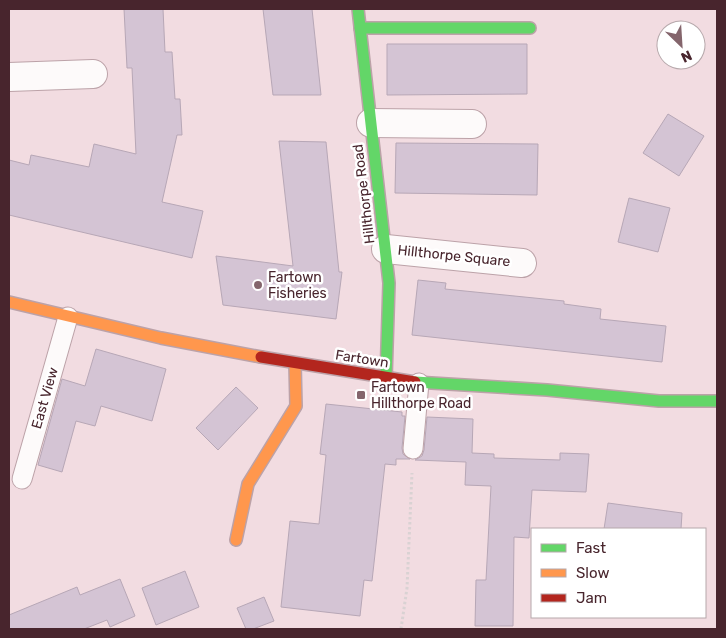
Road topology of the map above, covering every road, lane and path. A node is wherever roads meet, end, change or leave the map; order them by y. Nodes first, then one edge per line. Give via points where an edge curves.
1 (358, 9) edge
2 (360, 28) junction
3 (530, 28) dead end
4 (93, 74) dead end
5 (9, 77) edge
6 (371, 123) junction
7 (472, 124) dead end
8 (386, 249) junction
9 (522, 263) dead end
10 (9, 302) edge
11 (68, 317) junction
12 (295, 364) junction
13 (386, 378) junction
14 (419, 383) junction
15 (717, 401) edge
16 (412, 449) joint
17 (22, 478) dead end
18 (236, 540) dead end
19 (401, 629) edge

1 - 2 street, Hillthorpe Road
2 - 3 street
2 - 6 street, Hillthorpe Road
4 - 5 street
6 - 7 street
6 - 8 street, Hillthorpe Road
8 - 9 street, Hillthorpe Square
8 - 13 street, Hillthorpe Road via 389,284
10 - 11 street, Fartown
11 - 12 street, Fartown
11 - 17 lane, East View
12 - 13 street, Fartown
12 - 18 street via 296,406 248,484
13 - 14 street, Fartown
14 - 15 street, Fartown via 547,390 659,401
14 - 16 lane
16 - 19 path via 407,588

